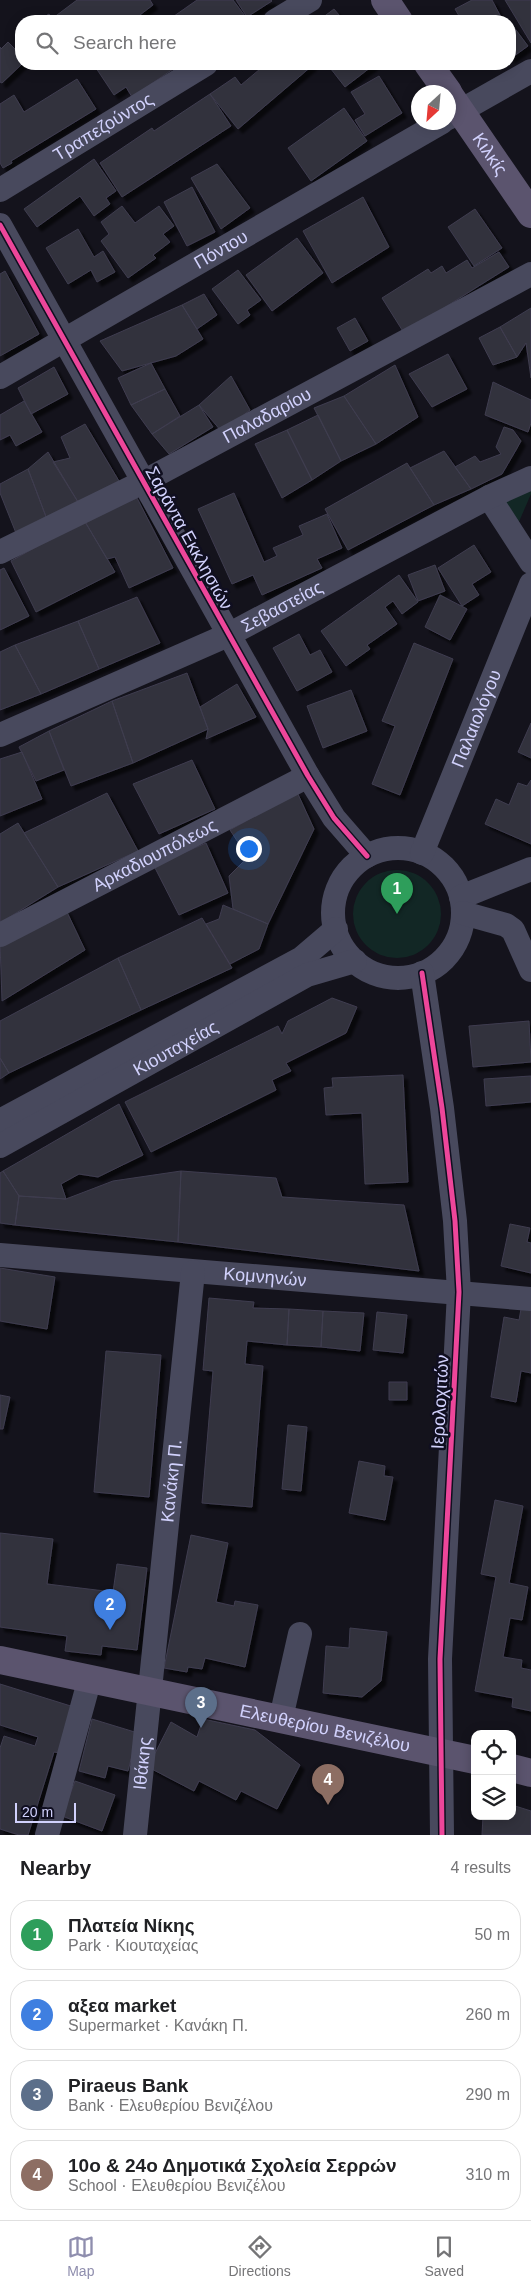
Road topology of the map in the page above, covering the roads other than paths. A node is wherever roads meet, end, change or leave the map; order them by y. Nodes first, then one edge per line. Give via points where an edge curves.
1 (310, 0) edge
2 (385, 0) edge
3 (285, 15) edge
4 (395, 15) edge
5 (196, 70) edge
6 (431, 70) edge
7 (531, 71) edge
8 (438, 85) edge
9 (456, 105) edge
10 (456, 117) edge
11 (413, 130) edge
12 (0, 190) edge
13 (531, 214) edge
14 (0, 225) edge
15 (531, 274) edge
16 (64, 341) junction
17 (0, 377) edge
18 (531, 478) edge
19 (143, 482) junction
20 (489, 497) junction
21 (0, 552) edge
22 (531, 562) edge
23 (531, 584) edge
24 (228, 635) junction
25 (0, 736) edge
26 (308, 776) junction
27 (422, 853) junction
28 (367, 856) junction
29 (531, 869) edge
30 (462, 905) junction
31 (336, 929) junction
32 (0, 935) edge
33 (355, 961) junction
34 (531, 970) edge
35 (422, 973) junction
36 (0, 1121) edge
37 (0, 1146) edge
38 (0, 1255) edge
39 (193, 1272) junction
40 (459, 1292) junction
41 (531, 1299) edge
42 (300, 1634) dead end
43 (0, 1660) edge
44 (90, 1678) junction
45 (150, 1690) junction
46 (281, 1718) junction
47 (440, 1752) junction
48 (471, 1759) edge
49 (516, 1769) edge
50 (531, 1773) edge
51 (47, 1835) edge
52 (135, 1835) edge
53 (442, 1835) edge

1 - 3 street
2 - 4 main road
5 - 12 street, Τραπεζούντος
6 - 8 main road, Κιλκίς
7 - 9 street, Πόντου
10 - 13 main road, Κιλκίς
11 - 16 street, Πόντου
14 - 16 street, Σαράντα Εκκλησιών
15 - 19 street, Παλαδαρίου
16 - 17 street, Πόντου
16 - 19 street, Σαράντα Εκκλησιών
18 - 20 street, Σεβαστείας
19 - 21 street, Παλαδαρίου
19 - 24 street, Σαράντα Εκκλησιών
20 - 22 street
20 - 24 street, Σεβαστείας
23 - 27 street, Παλαιολόγου
24 - 25 street, Σεβαστείας
24 - 26 street, Σαράντα Εκκλησιών
26 - 28 street, Σαράντα Εκκλησιών via 326,808
26 - 32 street, Αρκαδιουπόλεως
27 - 28 street via 390,848
27 - 30 street via 444,867 455,880
28 - 31 street via 347,872 339,887 334,904
29 - 30 street
30 - 34 street via 513,930
30 - 35 street via 459,936 452,949 442,961
31 - 33 street via 343,946
31 - 36 street, Κιουταχείας via 302,958
33 - 35 street via 383,976 399,978
33 - 37 street, Κιουταχείας via 307,975
35 - 40 street, Ιερολοχιτών via 442,1108 455,1221
38 - 39 street, Κομνηνών
39 - 40 street, Κομνηνών
39 - 45 street, Κανάκη Π.
40 - 41 street, Κομνηνών
40 - 47 street, Ιερολοχιτών via 440,1659
42 - 46 street
43 - 44 main road, Ελευθερίου Βενιζέλου
44 - 45 main road, Ελευθερίου Βενιζέλου
44 - 51 street
45 - 46 main road, Ελευθερίου Βενιζέλου
45 - 52 street, Ιθάκης
46 - 47 main road, Ελευθερίου Βενιζέλου
47 - 48 main road, Ελευθερίου Βενιζέλου
47 - 53 street, Ιερολοχιτών
49 - 50 main road

